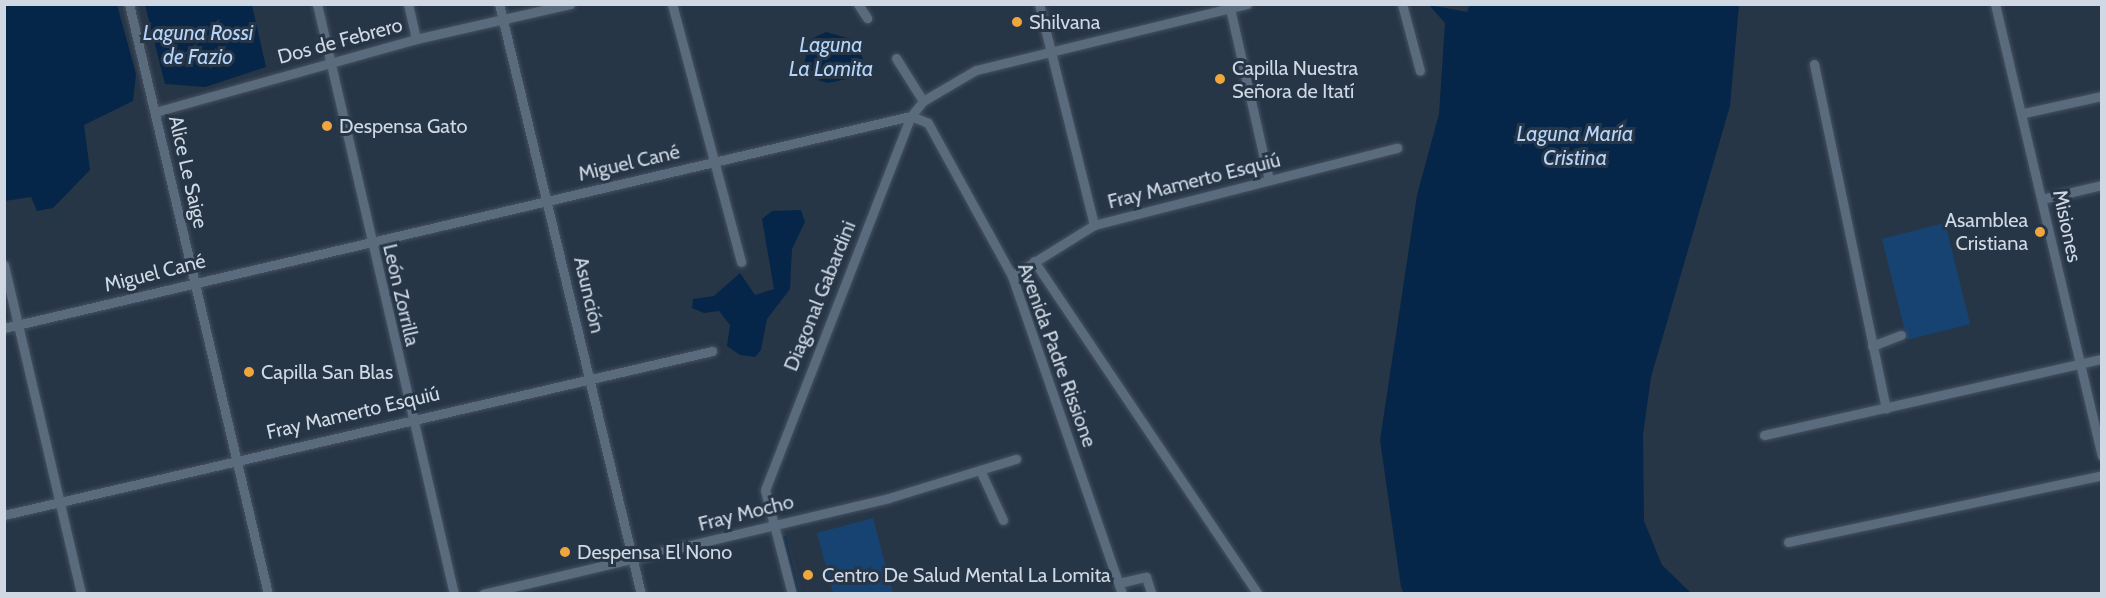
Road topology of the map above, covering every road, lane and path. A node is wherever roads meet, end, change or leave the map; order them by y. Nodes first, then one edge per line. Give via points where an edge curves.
1 (129, 4) edge
2 (317, 4) edge
3 (408, 4) edge
4 (499, 4) edge
5 (570, 4) edge
6 (672, 4) edge
7 (858, 4) edge
8 (1039, 4) edge
9 (1247, 4) edge
10 (1402, 4) edge
11 (1995, 4) edge
12 (1230, 6) edge
13 (867, 18) dead end
14 (503, 20) junction
15 (416, 39) junction
16 (1049, 50) junction
17 (896, 58) dead end
18 (331, 61) junction
19 (1814, 64) dead end
20 (1420, 71) dead end
21 (2102, 96) edge
22 (923, 101) junction
23 (155, 112) junction
24 (2025, 112) junction
25 (910, 116) junction
26 (1397, 148) dead end
27 (711, 163) junction
28 (1269, 180) junction
29 (2102, 185) edge
30 (2042, 199) junction
31 (548, 200) junction
32 (1094, 225) junction
33 (370, 242) junction
34 (1034, 261) junction
35 (741, 262) dead end
36 (4, 265) edge
37 (1012, 276) junction
38 (195, 281) junction
39 (17, 325) junction
40 (4, 328) edge
41 (1901, 335) dead end
42 (1872, 346) junction
43 (712, 351) dead end
44 (2102, 359) edge
45 (2079, 364) junction
46 (589, 378) junction
47 (1886, 409) junction
48 (412, 418) junction
49 (1764, 435) dead end
50 (2102, 456) edge
51 (235, 459) junction
52 (1016, 459) dead end
53 (980, 470) junction
54 (2102, 475) edge
55 (58, 503) junction
56 (4, 515) edge
57 (1003, 520) dead end
58 (774, 524) junction
59 (1788, 542) dead end
60 (633, 559) junction
61 (1119, 583) junction
62 (1151, 592) edge
63 (81, 594) edge
64 (268, 594) edge
65 (454, 594) edge
66 (483, 594) edge
67 (641, 594) edge
68 (792, 594) edge
69 (1122, 594) edge
70 (1258, 594) edge

1 - 23 street, Alice Le Saige
2 - 18 street, León Zorrilla
3 - 15 street
4 - 14 street, Asunción
5 - 14 street, Dos de Febrero
6 - 27 street
7 - 13 street
8 - 16 street
9 - 12 street
10 - 20 street
11 - 24 street, Misiones
12 - 16 street
12 - 28 street
14 - 15 street, Dos de Febrero
14 - 31 street, Asunción
15 - 18 street, Dos de Febrero
16 - 22 street via 976,70
16 - 32 street
17 - 22 street
18 - 23 street, Dos de Febrero
18 - 33 street, León Zorrilla
19 - 42 street
21 - 24 street
22 - 25 street
23 - 38 street, Alice Le Saige
24 - 30 street, Misiones
25 - 27 street, Miguel Cané
25 - 37 street, Avenida Padre Rissione via 927,123
25 - 58 street, Diagonal Gabardini via 765,490
26 - 28 street, Fray Mamerto Esquiú
27 - 31 street, Miguel Cané
27 - 35 street
28 - 32 street, Fray Mamerto Esquiú
29 - 30 street
30 - 45 street, Misiones
31 - 33 street, Miguel Cané
31 - 46 street, Asunción
32 - 34 street, Fray Mamerto Esquiú
33 - 38 street, Miguel Cané
33 - 48 street, León Zorrilla
34 - 37 street, Fray Mamerto Esquiú
34 - 70 street
36 - 39 street
37 - 61 street, Avenida Padre Rissione
38 - 39 street, Miguel Cané
38 - 51 street, Alice Le Saige
39 - 40 street, Miguel Cané
39 - 55 street
41 - 42 street
42 - 47 street
43 - 46 street, Fray Mamerto Esquiú
44 - 45 street
45 - 47 street
45 - 50 street, Misiones
46 - 48 street, Fray Mamerto Esquiú
46 - 60 street, Asunción
47 - 49 street
48 - 51 street, Fray Mamerto Esquiú
48 - 65 street, León Zorrilla
51 - 55 street, Fray Mamerto Esquiú
51 - 64 street, Alice Le Saige
52 - 53 street, Fray Mocho
53 - 57 street
53 - 58 street, Fray Mocho
54 - 59 street
55 - 56 street, Fray Mamerto Esquiú
55 - 63 street
58 - 60 street, Fray Mocho
58 - 68 street
60 - 66 street, Fray Mocho
60 - 67 street, Asunción
61 - 62 street via 1146,577
61 - 69 street, Avenida Padre Rissione

